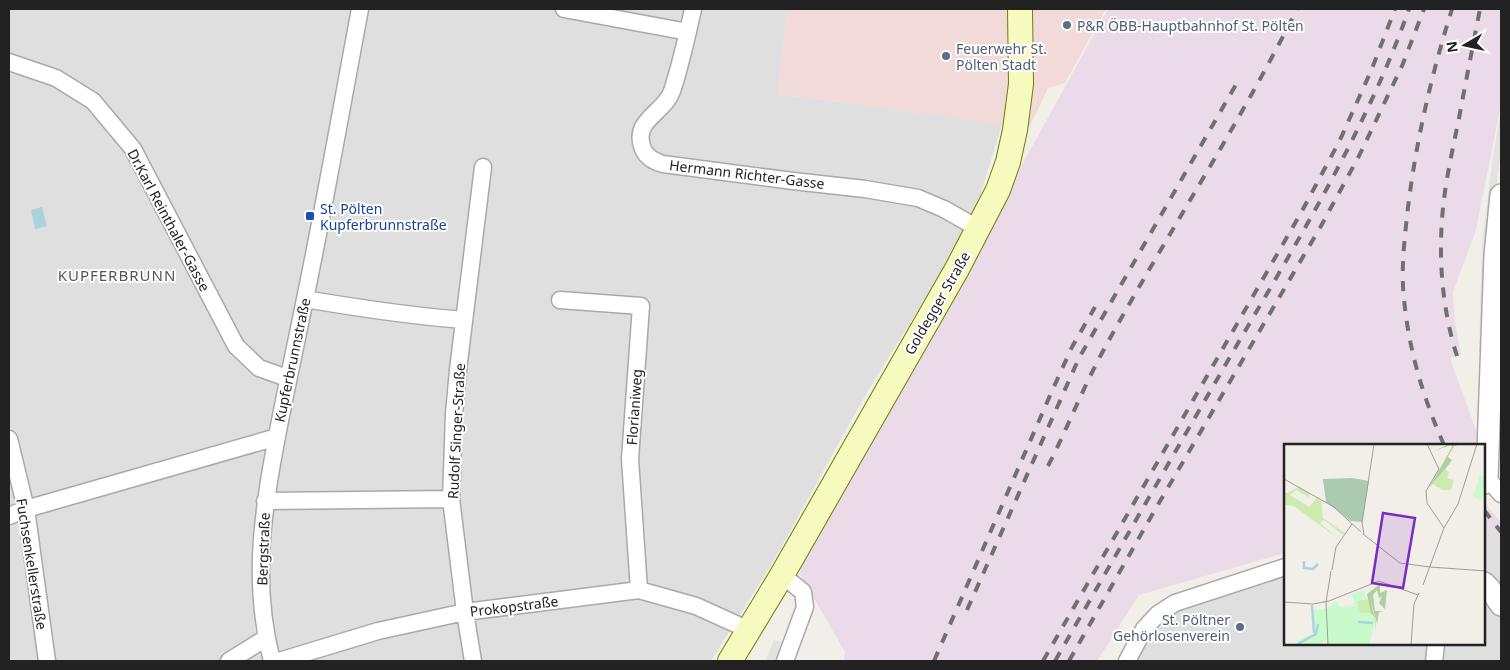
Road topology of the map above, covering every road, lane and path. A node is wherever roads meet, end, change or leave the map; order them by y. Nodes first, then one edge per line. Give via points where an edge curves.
1 (360, 9) edge
2 (564, 9) edge
3 (693, 9) edge
4 (1020, 9) edge
5 (688, 32) junction
6 (9, 62) edge
7 (483, 167) dead end
8 (1501, 195) edge
9 (979, 229) junction
10 (305, 299) junction
11 (560, 300) dead end
12 (464, 320) junction
13 (287, 378) junction
14 (277, 437) junction
15 (9, 439) edge
16 (1485, 481) edge
17 (1501, 494) edge
18 (451, 498) junction
19 (265, 501) junction
20 (26, 510) junction
21 (9, 516) edge
22 (1284, 567) edge
23 (782, 575) junction
24 (1485, 584) edge
25 (639, 590) junction
26 (1501, 605) edge
27 (465, 612) junction
28 (749, 630) junction
29 (266, 638) junction
30 (1436, 645) edge
31 (47, 661) edge
32 (229, 661) edge
33 (272, 661) edge
34 (279, 661) edge
35 (474, 661) edge
36 (730, 661) edge
37 (785, 661) edge
38 (1127, 661) edge
39 (1434, 661) edge

1 - 10 street, Kupferbrunnstraße
2 - 5 street
3 - 5 street
4 - 9 main road, Goldegger Straße via 1021,84 1015,130 998,190
5 - 9 street, Hermann Richter-Gasse via 671,94 641,131 641,144 648,158 918,198 944,208
6 - 13 street, Dr.Karl Reinthaler-Gasse via 56,78 93,102 134,149 236,346 259,368
7 - 12 street, Rudolf Singer-Straße
8 - 16 street via 1495,256
9 - 23 main road, Goldegger Straße
10 - 12 street via 374,311
10 - 13 street, Kupferbrunnstraße
11 - 25 street, Florianiweg via 641,306 630,460
12 - 18 street, Rudolf Singer-Straße via 454,414
13 - 14 street, Kupferbrunnstraße
14 - 19 street, Bergstraße
14 - 20 street, Kupferbrunnstraße
15 - 20 street, Fuchsenkellerstraße
16 - 17 street
18 - 19 street
18 - 27 street, Rudolf Singer-Straße
19 - 29 street, Bergstraße via 260,581
20 - 21 street, Kupferbrunnstraße
20 - 31 street, Fuchsenkellerstraße
22 - 38 street via 1175,603 1144,629
23 - 28 main road, Goldegger Straße
23 - 37 street via 803,592 806,607
24 - 26 street
25 - 27 street, Prokopstraße
25 - 28 street, Prokopstraße via 696,606
27 - 34 street, Prokopstraße via 378,631
27 - 35 street, Rudolf Singer-Straße
28 - 36 main road, Goldegger Straße
29 - 32 street
29 - 33 street, Bergstraße
30 - 39 street

